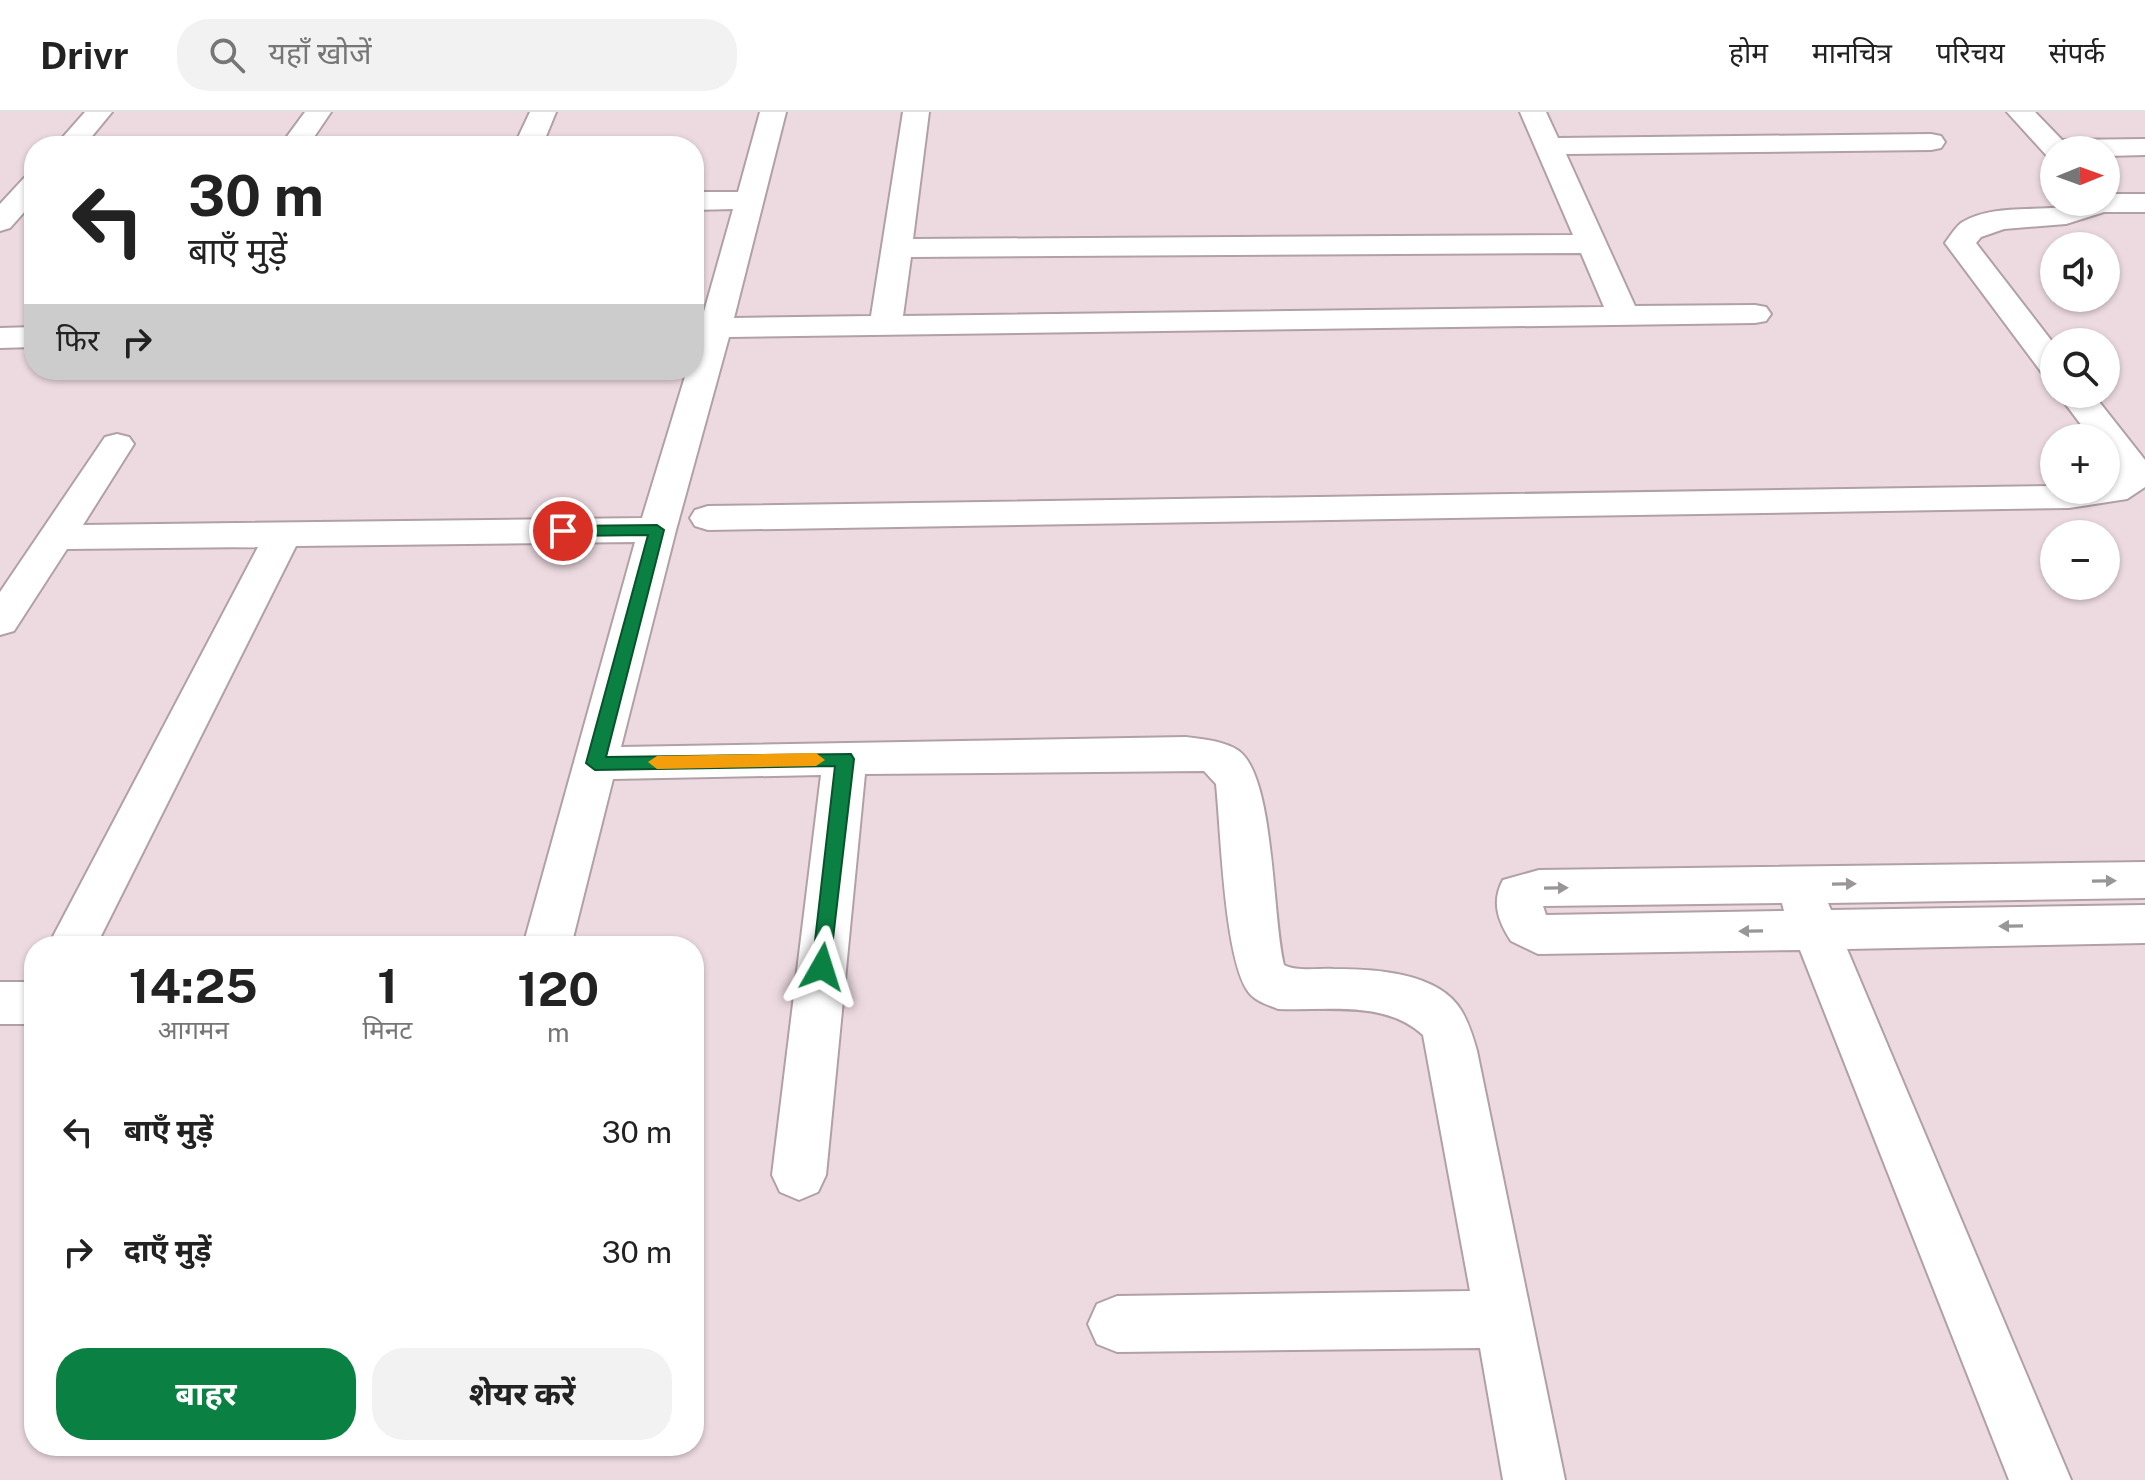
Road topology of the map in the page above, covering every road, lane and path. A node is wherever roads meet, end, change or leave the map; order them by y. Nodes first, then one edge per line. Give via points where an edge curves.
1 (99, 112) edge
2 (318, 112) edge
3 (543, 112) edge
4 (773, 112) edge
5 (916, 112) edge
6 (1533, 112) edge
7 (2020, 112) edge
8 (78, 136) edge
9 (301, 136) edge
10 (532, 136) edge
11 (2043, 136) edge
12 (1931, 142) dead end
13 (1550, 146) junction
14 (2145, 147) edge
15 (2120, 148) edge
16 (24, 194) edge
17 (748, 200) junction
18 (704, 201) edge
19 (2120, 202) edge
20 (2145, 203) edge
21 (4, 213) edge
22 (2066, 216) edge
23 (1593, 244) junction
24 (896, 248) junction
25 (1755, 314) dead end
26 (1624, 316) junction
27 (886, 326) junction
28 (705, 329) edge
29 (24, 337) edge
30 (0, 338) edge
31 (2040, 348) edge
32 (693, 380) edge
33 (2086, 408) edge
34 (117, 444) dead end
35 (708, 518) dead end
36 (657, 530) junction
37 (283, 534) junction
38 (56, 537) junction
39 (0, 622) edge
40 (845, 759) junction
41 (595, 763) junction
42 (2145, 880) edge
43 (1806, 907) junction
44 (2145, 924) edge
45 (77, 936) edge
46 (550, 936) edge
47 (0, 1003) edge
48 (24, 1003) edge
49 (799, 1175) dead end
50 (1503, 1319) junction
51 (1117, 1324) dead end
52 (1534, 1480) edge
53 (2040, 1480) edge

1 - 8 street
2 - 9 street
3 - 10 street
4 - 17 street
5 - 24 street
6 - 13 street
7 - 11 street
12 - 13 street
13 - 23 street
14 - 15 street
16 - 21 street
17 - 18 street
17 - 28 street
19 - 20 street
22 - 31 street via 1983,224 1964,233 1960,243
23 - 24 street
23 - 26 street
24 - 27 street
25 - 26 street
26 - 27 street
27 - 28 street
29 - 30 street
32 - 36 street
33 - 35 street via 2131,466 2132,479 2114,491 2069,497
34 - 38 street
36 - 37 street
36 - 41 street
37 - 38 street
37 - 45 street
38 - 39 street
40 - 41 street
40 - 49 street
40 - 50 street via 1186,753 1213,756 1231,767 1238,784 1259,963 1266,979 1278,988 1388,993 1421,1002 1443,1023
41 - 46 street
43 -> 42 street
43 -> 43 street via 1538,935 1524,923 1518,899 1525,889 1539,888
44 -> 43 street
43 - 53 street
47 - 48 street
50 - 51 street
50 - 52 street

